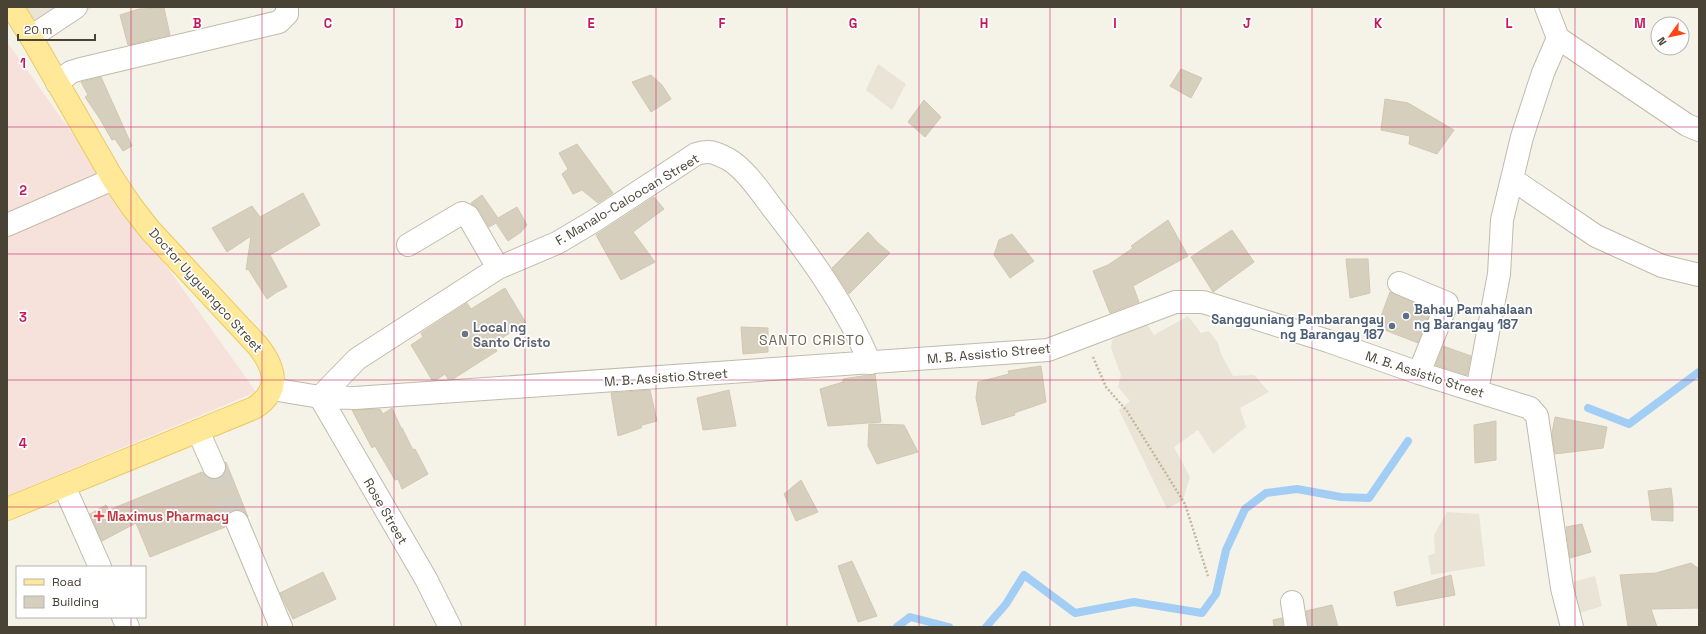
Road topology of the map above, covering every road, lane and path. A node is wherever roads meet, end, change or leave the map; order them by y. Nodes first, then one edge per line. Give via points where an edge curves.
1 (12, 7) edge
2 (76, 7) edge
3 (287, 7) edge
4 (1546, 7) edge
5 (31, 37) junction
6 (1558, 38) junction
7 (57, 83) junction
8 (1699, 130) edge
9 (113, 179) junction
10 (1512, 179) junction
11 (7, 225) edge
12 (408, 245) dead end
13 (498, 268) junction
14 (1699, 275) edge
15 (1399, 283) dead end
16 (1084, 336) junction
17 (870, 363) junction
18 (1419, 373) junction
19 (272, 389) junction
20 (1477, 391) junction
21 (320, 397) junction
22 (198, 431) junction
23 (214, 467) tunnel mouth
24 (64, 486) junction
25 (7, 509) edge
26 (237, 522) tunnel mouth
27 (100, 566) edge
28 (1208, 576) dead end
29 (1292, 602) dead end
30 (124, 618) edge
31 (128, 627) edge
32 (281, 627) edge
33 (450, 627) edge
34 (1296, 627) edge
35 (1572, 627) edge

1 - 5 main road, Doctor Uyguangco Street
2 - 5 street
3 - 7 street via 287,14 279,22 71,72
4 - 6 street
5 - 7 main road, Doctor Uyguangco Street
6 - 8 street via 1687,125
6 - 10 street via 1543,73 1522,137
7 - 9 main road, Doctor Uyguangco Street
9 - 11 street
9 - 19 main road, Doctor Uyguangco Street via 150,230 264,355 272,374
10 - 14 street via 1596,236 1662,266
10 - 20 street via 1502,220 1499,274
12 - 13 street via 462,213 468,216
13 - 17 street, F. Manalo-Caloocan Street via 562,240 696,154 709,151 729,159 750,179 805,250 837,297
13 - 21 street, F. Manalo-Caloocan Street via 357,359
15 - 18 street via 1447,303
16 - 17 street, M. B. Assistio Street via 1048,350
16 - 18 street, M. B. Assistio Street via 1176,302 1203,302 1328,340
16 - 28 path via 1106,387 1127,411 1185,504
17 - 21 street, M. B. Assistio Street via 355,398
18 - 20 street, M. B. Assistio Street
19 - 21 street, M. B. Assistio Street
19 - 22 main road via 266,400 254,408
20 - 35 street, M. B. Assistio Street via 1530,408 1537,416 1562,588
21 - 33 street, Rose Street via 426,579
22 - 23 street
22 - 24 main road
24 - 25 main road
24 - 27 street
26 - 32 street
29 - 34 street
30 - 31 street

